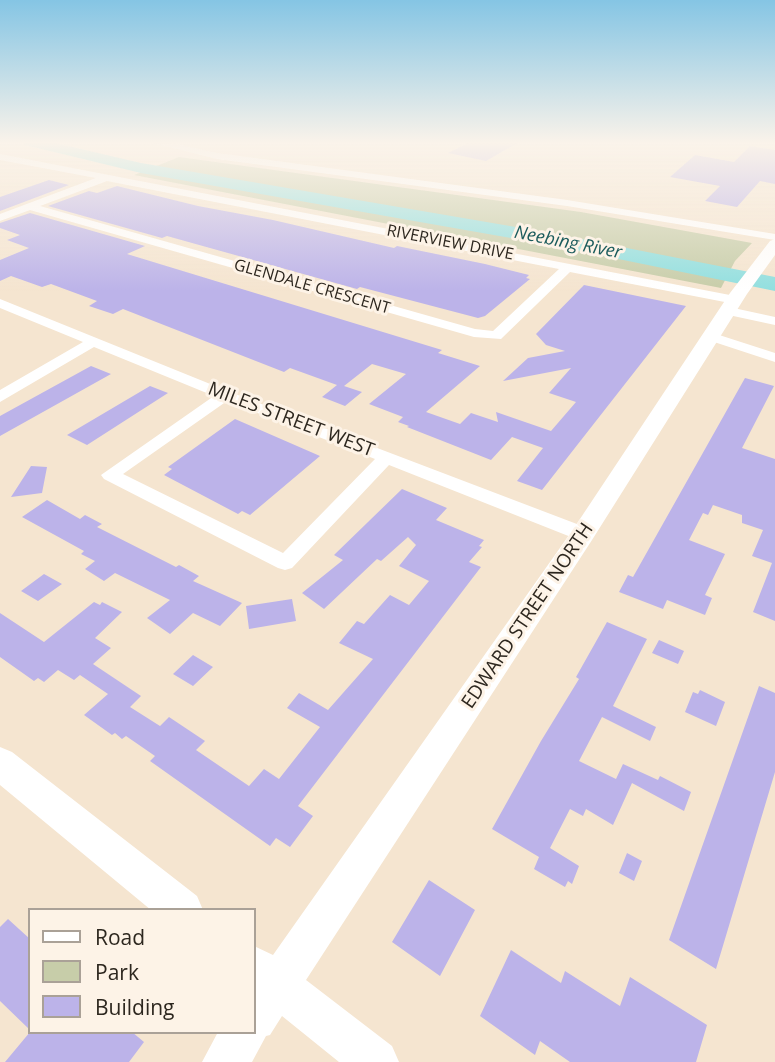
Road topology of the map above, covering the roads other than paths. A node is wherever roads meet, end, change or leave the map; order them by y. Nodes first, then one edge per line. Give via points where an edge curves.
1 (71, 192) edge
2 (184, 192) edge
3 (482, 192) edge
4 (30, 207) junction
5 (0, 218) edge
6 (775, 237) edge
7 (773, 251) edge
8 (569, 266) junction
9 (734, 301) junction
10 (0, 303) edge
11 (775, 321) edge
12 (713, 337) junction
13 (94, 341) junction
14 (775, 358) edge
15 (225, 395) junction
16 (0, 397) edge
17 (387, 457) junction
18 (583, 534) junction
19 (0, 763) edge
20 (181, 908) edge
21 (261, 990) edge
22 (244, 1034) edge
23 (225, 1062) edge
24 (376, 1062) edge

1 - 4 street
2 - 8 street, RIVERVIEW DRIVE
3 - 6 street
4 - 5 street
4 - 8 street, GLENDALE CRESCENT via 496,336
7 - 9 main road, EDWARD STREET NORTH
8 - 9 street, RIVERVIEW DRIVE
9 - 11 street, RIVERVIEW DRIVE
9 - 12 main road, EDWARD STREET NORTH
10 - 13 street, MILES STREET WEST
12 - 14 street
12 - 18 main road, EDWARD STREET NORTH
13 - 15 street, MILES STREET WEST
13 - 16 street
15 - 17 street, MILES STREET WEST
15 - 17 street via 110,475 285,564
17 - 18 street, MILES STREET WEST
18 - 21 main road, EDWARD STREET NORTH
19 - 20 main road
21 - 24 main road
22 - 23 main road

